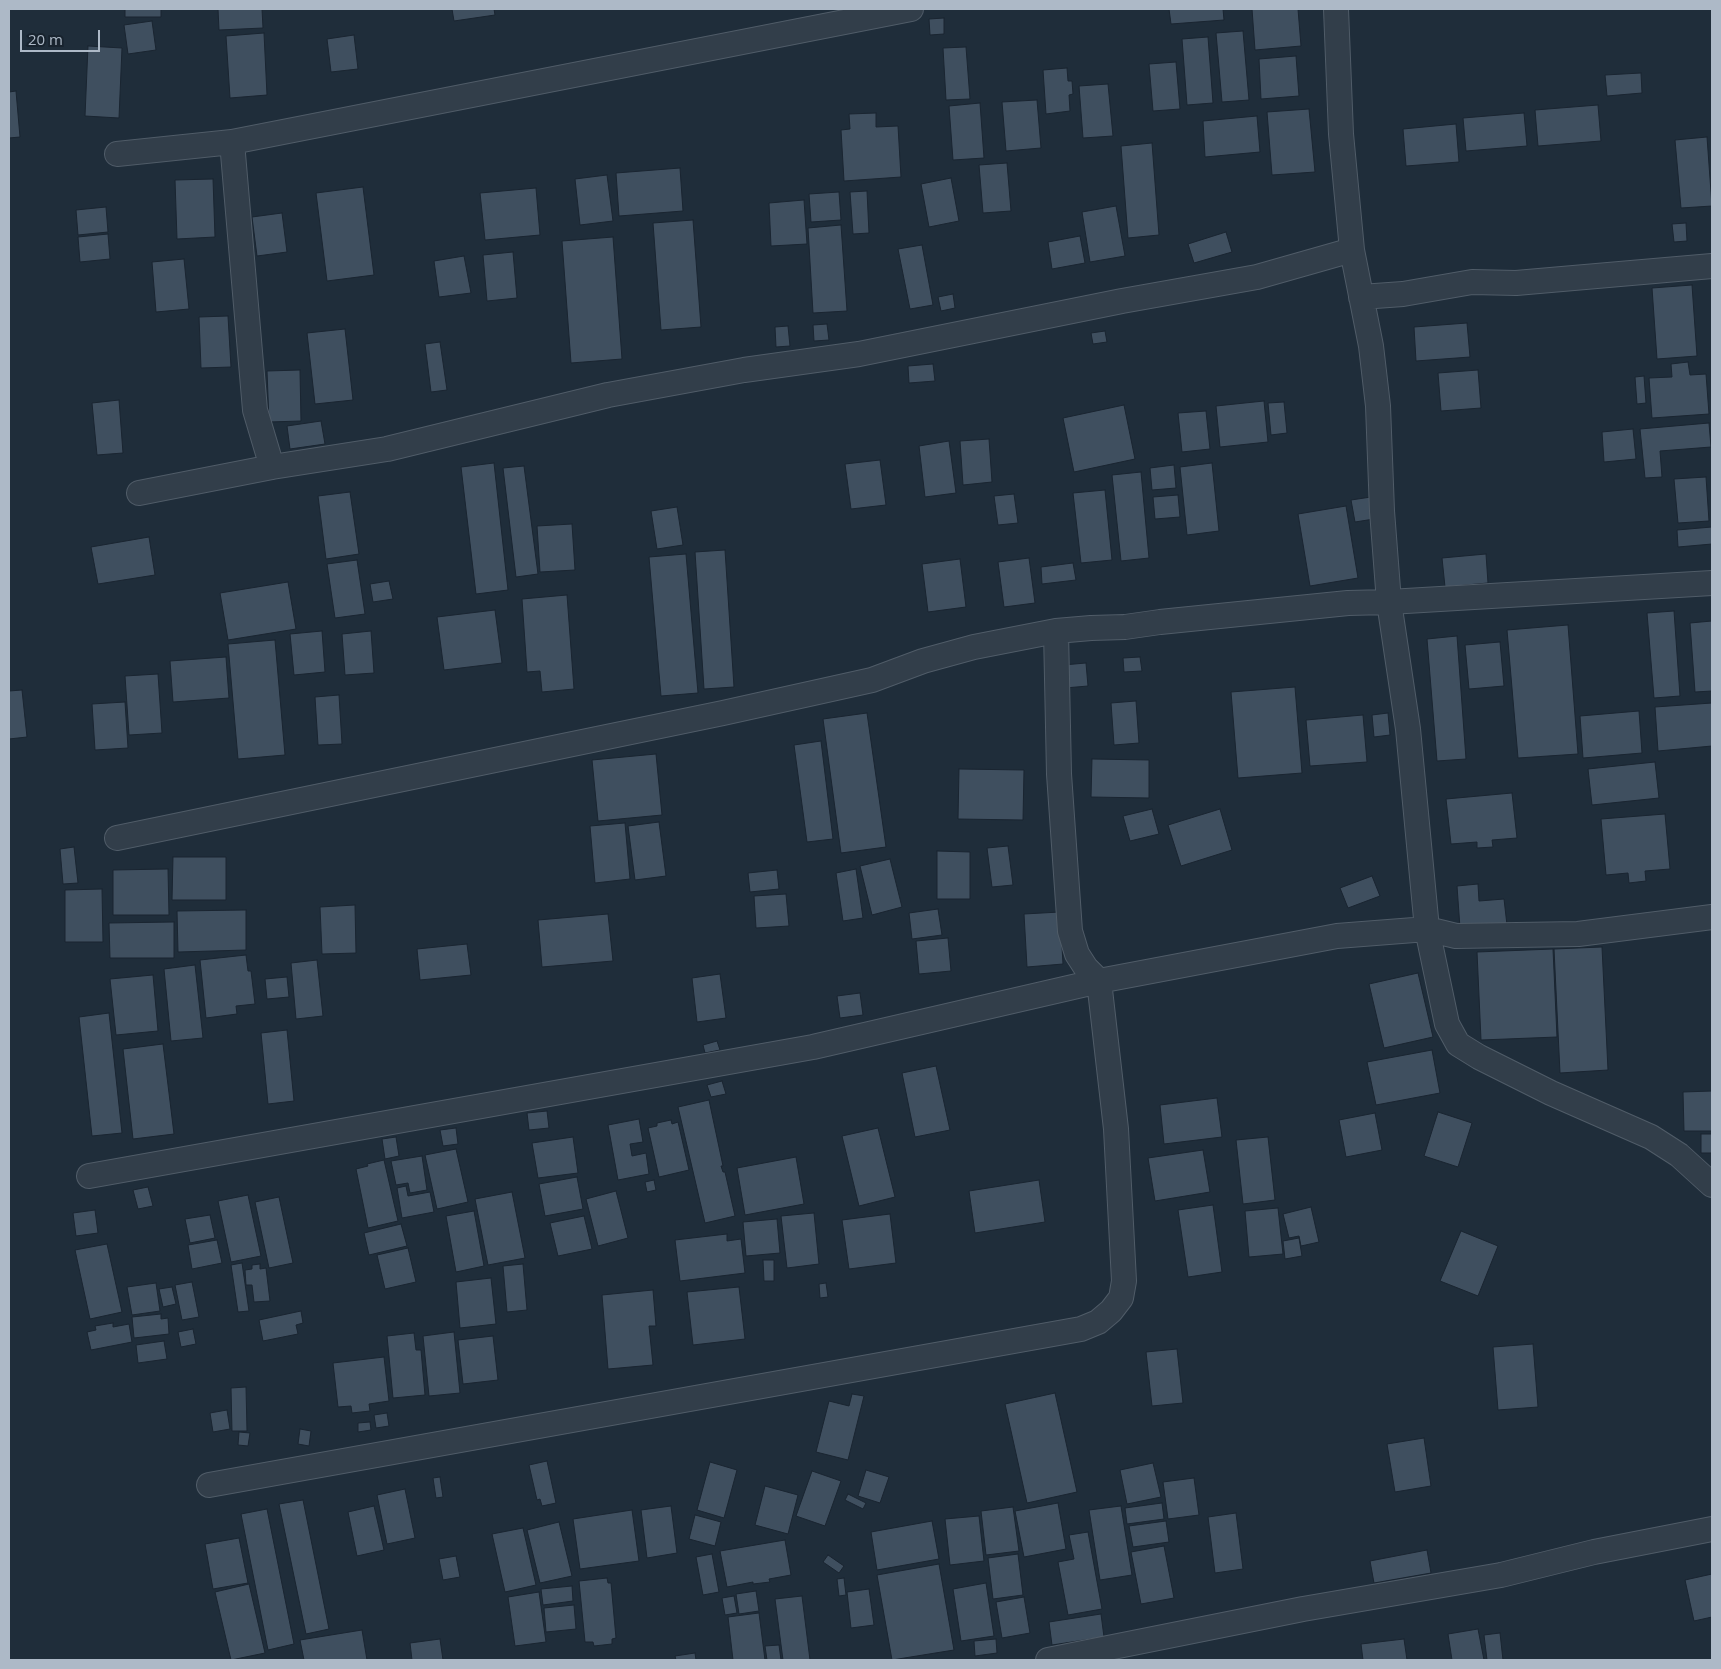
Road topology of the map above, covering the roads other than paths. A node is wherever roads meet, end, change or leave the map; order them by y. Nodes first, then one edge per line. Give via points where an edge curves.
1 (911, 9) edge
2 (1336, 9) edge
3 (232, 142) junction
4 (117, 154) dead end
5 (1352, 250) junction
6 (1712, 266) edge
7 (1361, 297) junction
8 (272, 467) junction
9 (139, 493) dead end
10 (1712, 584) edge
11 (1389, 602) junction
12 (1056, 632) junction
13 (117, 838) dead end
14 (1712, 917) edge
15 (1427, 929) junction
16 (1099, 981) junction
17 (90, 1176) dead end
18 (1712, 1185) edge
19 (209, 1485) dead end
20 (1712, 1528) edge
21 (1048, 1660) edge

1 - 3 street
2 - 5 street via 1341,134
3 - 4 street
3 - 8 street via 255,410
5 - 7 street
5 - 8 street via 1257,277 859,354 744,370 618,393 387,449
6 - 7 street via 1516,283 1472,282 1403,294
7 - 11 street via 1378,406
8 - 9 street
10 - 11 street
11 - 12 street via 1348,603
11 - 15 street via 1408,729
12 - 13 street via 974,647 923,660 872,680 732,711
12 - 16 street via 1059,774 1070,931 1077,954
14 - 15 street via 1578,934 1456,936
15 - 16 street via 1337,936
15 - 18 street via 1447,1024 1458,1044 1551,1093 1652,1137 1680,1155
16 - 17 street via 813,1047
16 - 19 street via 1116,1129 1124,1281 1121,1298 1098,1322 1081,1329
20 - 21 street via 1501,1575 1303,1609

